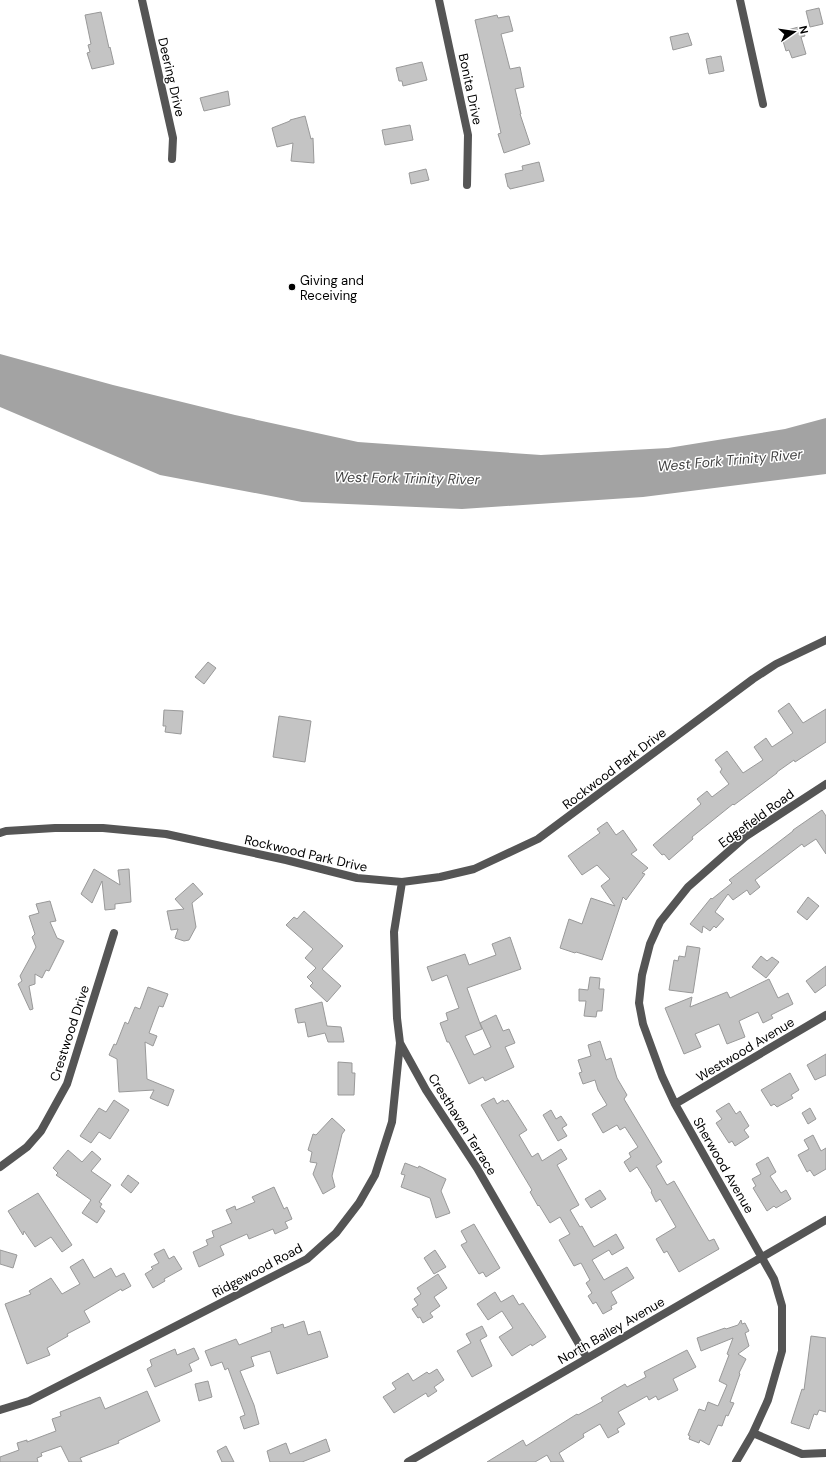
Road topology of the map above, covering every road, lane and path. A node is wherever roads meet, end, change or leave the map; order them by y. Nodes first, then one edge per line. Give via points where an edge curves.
1 (142, 0) edge
2 (439, 0) edge
3 (740, 0) edge
4 (763, 104) dead end
5 (172, 159) dead end
6 (467, 185) dead end
7 (826, 640) edge
8 (826, 784) edge
9 (0, 833) edge
10 (402, 882) junction
11 (669, 910) joint
12 (114, 934) dead end
13 (826, 1015) edge
14 (400, 1043) junction
15 (675, 1104) junction
16 (0, 1167) edge
17 (826, 1220) edge
18 (762, 1256) junction
19 (587, 1358) junction
20 (0, 1410) edge
21 (753, 1433) junction
22 (826, 1453) edge
23 (408, 1462) edge
24 (736, 1462) edge

1 - 5 street, Deering Drive via 173,138
2 - 6 street, Bonita Drive via 468,135
3 - 4 street
7 - 10 street, Rockwood Park Drive via 776,664 753,679 538,840 474,869
8 - 11 street, Edgefield Road via 745,838 688,887
9 - 10 street, Rockwood Park Drive via 55,828 103,828 166,834 357,878
10 - 14 street, Cresthaven Terrace via 394,932
11 - 15 street, Sherwood Avenue via 660,922 650,944 642,975 639,1003 643,1024
12 - 16 street, Crestwood Drive via 67,1084 40,1131 27,1147
13 - 15 street, Westwood Avenue
14 - 19 street, Cresthaven Terrace via 426,1090 477,1168
14 - 20 street, Ridgewood Road via 392,1122 375,1175 359,1203 336,1233 307,1259 29,1401
15 - 18 street, Sherwood Avenue
17 - 18 street, North Bailey Avenue
18 - 19 street, North Bailey Avenue
18 - 21 street, Sherwood Avenue via 774,1279 782,1306 782,1351 768,1400
19 - 23 street, North Bailey Avenue
21 - 22 street via 802,1454
21 - 24 street, Sherwood Avenue

